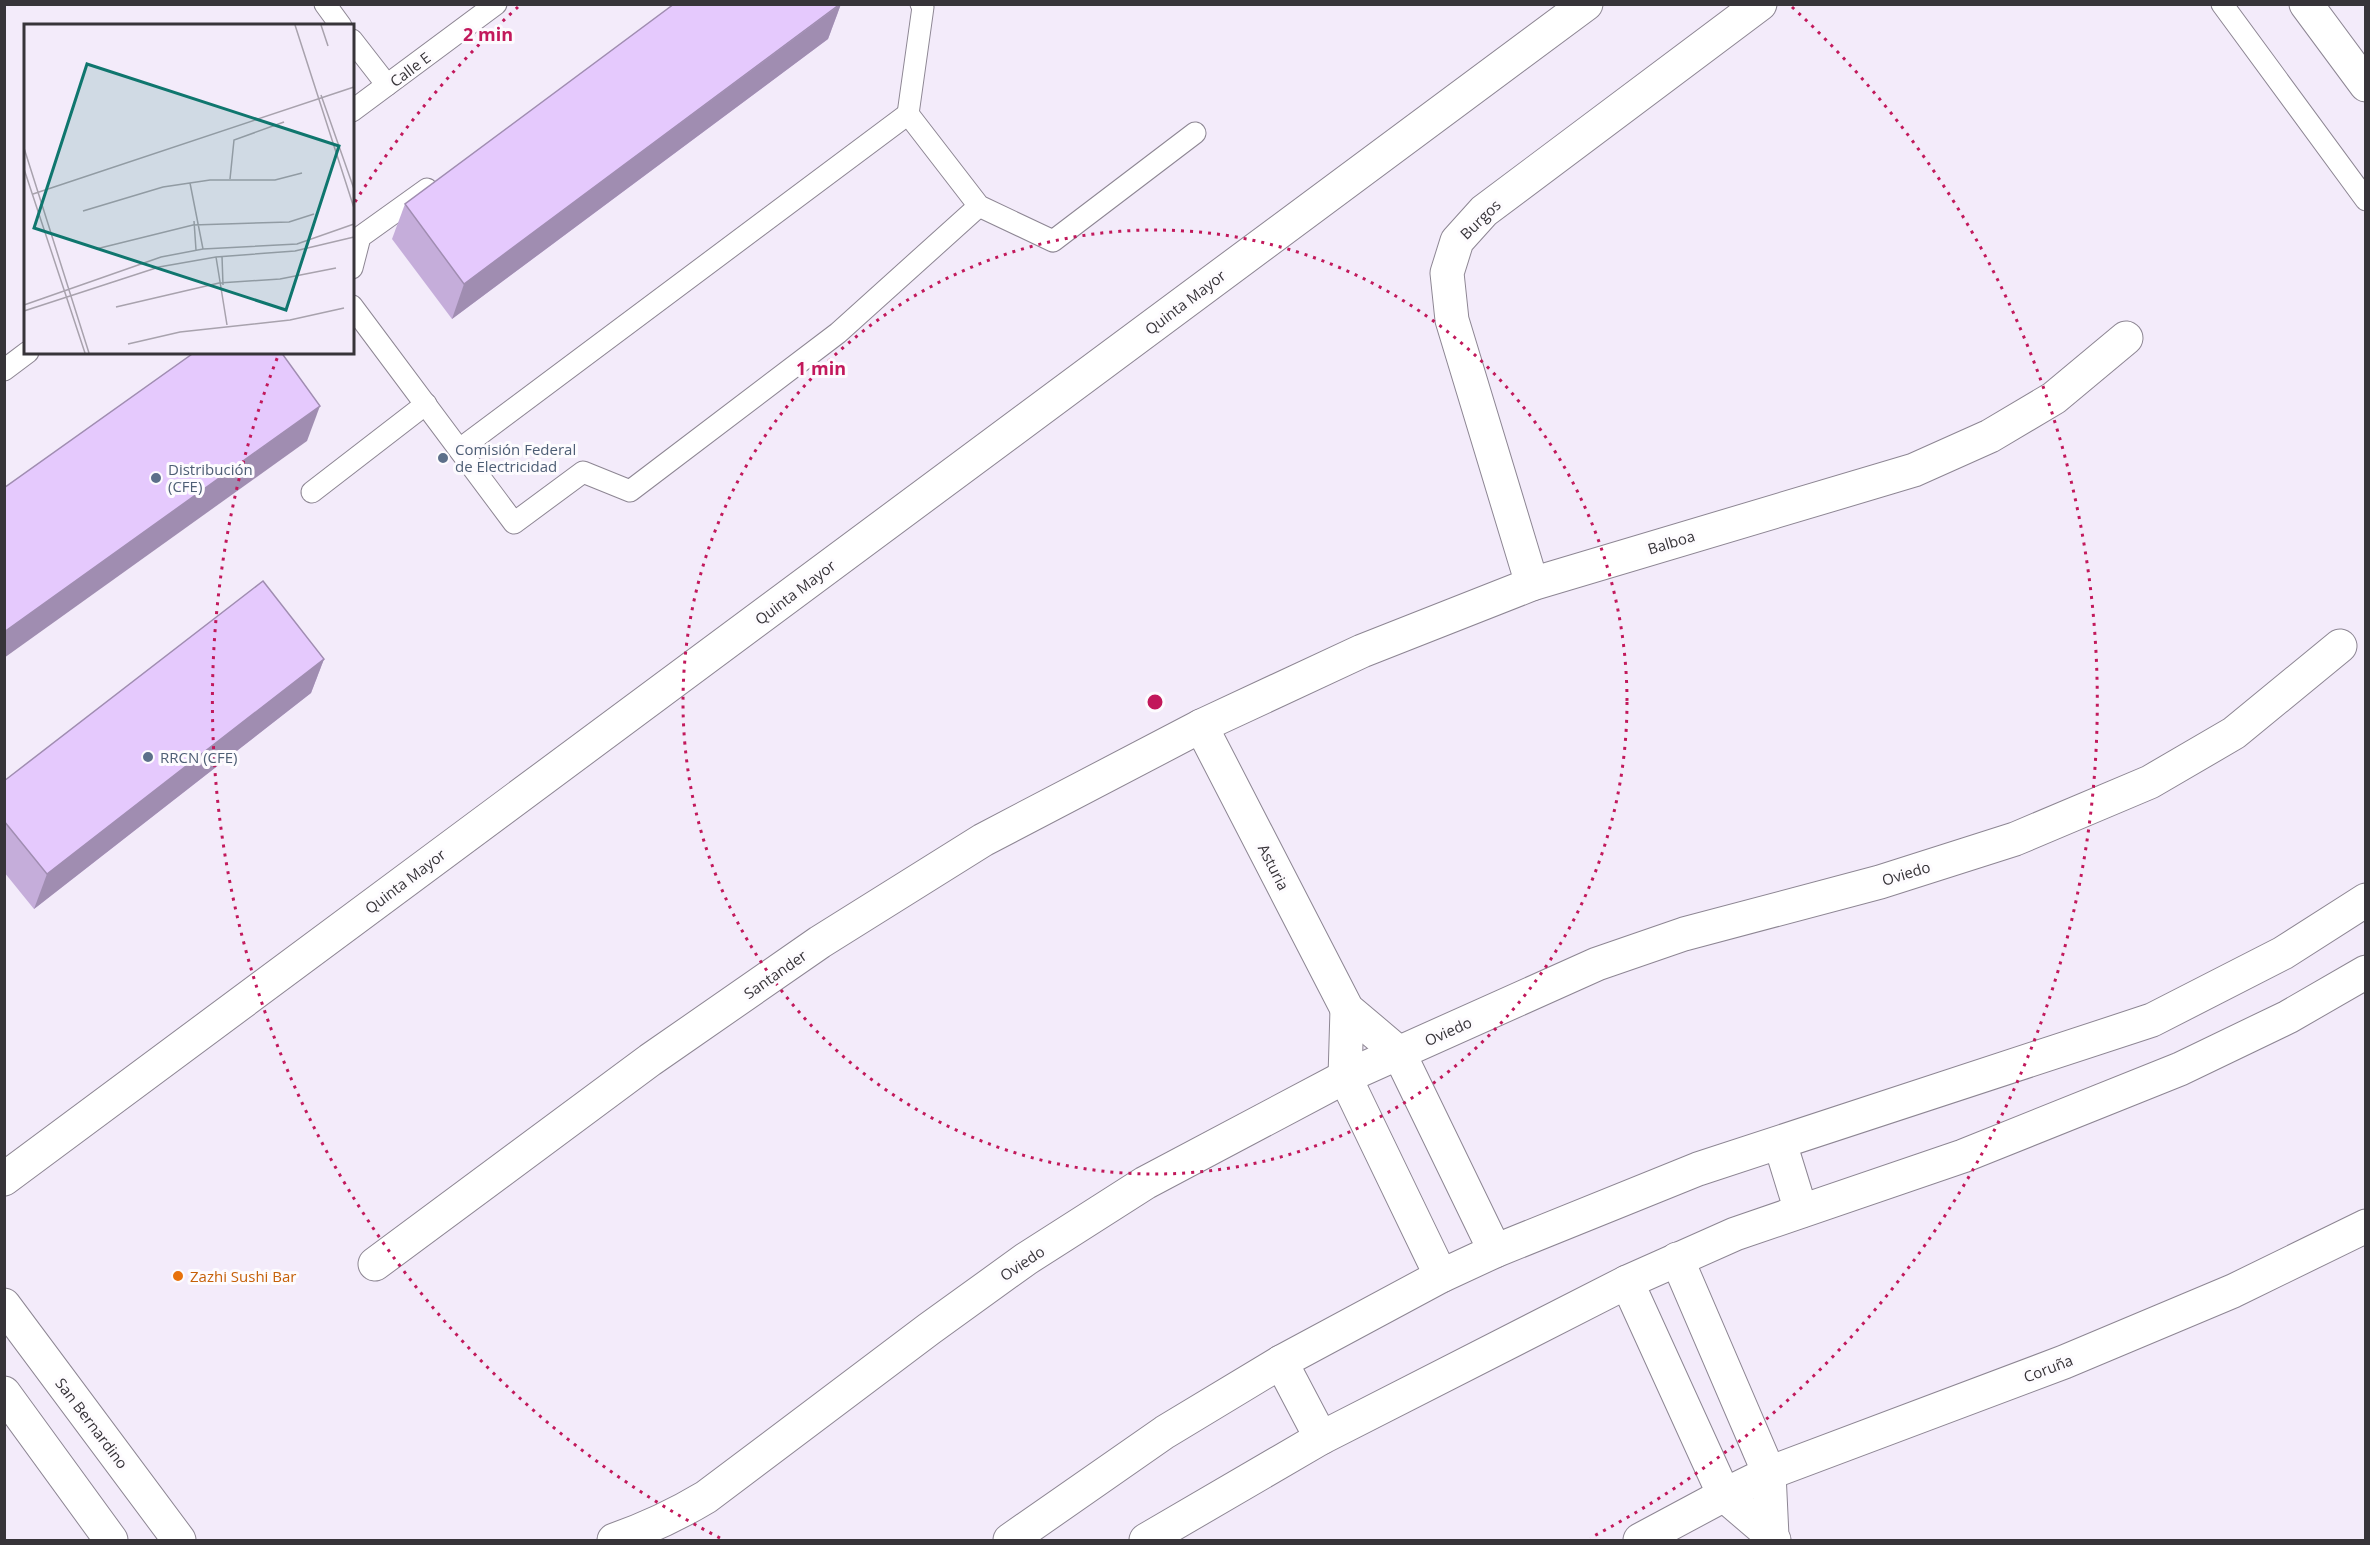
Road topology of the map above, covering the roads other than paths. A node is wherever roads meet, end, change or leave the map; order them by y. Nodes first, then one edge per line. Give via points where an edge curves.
1 (325, 4) edge
2 (496, 4) edge
3 (921, 4) edge
4 (1586, 4) edge
5 (1760, 4) edge
6 (2222, 4) edge
7 (2306, 4) edge
8 (340, 24) edge
9 (354, 43) edge
10 (387, 85) junction
11 (2366, 85) edge
12 (354, 110) edge
13 (908, 114) junction
14 (1195, 133) dead end
15 (447, 174) edge
16 (2366, 200) edge
17 (979, 206) junction
18 (354, 260) edge
19 (354, 309) edge
20 (2126, 338) dead end
21 (426, 404) junction
22 (460, 449) junction
23 (312, 492) dead end
24 (1532, 584) junction
25 (2340, 645) dead end
26 (1201, 726) junction
27 (2366, 900) edge
28 (2366, 972) edge
29 (1347, 1009) junction
30 (1399, 1053) junction
31 (1345, 1077) junction
32 (1780, 1143) junction
33 (4, 1179) edge
34 (1801, 1211) junction
35 (2366, 1226) edge
36 (1495, 1251) junction
37 (1677, 1259) junction
38 (375, 1264) dead end
39 (1441, 1276) junction
40 (1627, 1282) junction
41 (4, 1305) edge
42 (1281, 1362) junction
43 (4, 1393) edge
44 (1321, 1438) junction
45 (1769, 1473) junction
46 (1724, 1495) junction
47 (1773, 1538) edge
48 (111, 1540) edge
49 (179, 1540) edge
50 (614, 1540) edge
51 (1010, 1540) edge
52 (1146, 1540) edge
53 (1640, 1540) edge

1 - 8 lane
2 - 10 lane, Calle E
3 - 13 lane
4 - 33 street, Quinta Mayor
5 - 24 street, Burgos via 1484,211 1457,241 1447,273 1452,320
6 - 16 lane
7 - 11 street
9 - 10 lane
10 - 12 lane, Calle E
13 - 17 lane
13 - 22 lane
14 - 17 lane via 1053,241
15 - 18 lane via 360,237
17 - 22 lane via 838,333 630,491 583,472 514,523
19 - 21 lane
20 - 24 street, Balboa via 2054,398 1990,436 1914,470
21 - 22 lane
21 - 23 lane
24 - 26 street, Balboa via 1362,651
25 - 30 street, Oviedo via 2234,733 2150,782 2015,839 1880,882 1684,934 1597,964
26 - 29 street, Asturia
26 - 38 street, Santander via 983,840 820,942 650,1060
27 - 32 street via 2283,953 2152,1020
28 - 34 street via 2288,1017 2169,1074 1963,1156
29 - 30 street, Asturia
29 - 31 street, Asturia
30 - 31 street, Oviedo
30 - 36 street, Asturia
31 - 39 street, Asturia
31 - 50 street, Oviedo via 1145,1183 1026,1259 706,1497 682,1512
32 - 34 street
32 - 36 street via 1698,1169
34 - 37 street
35 - 45 street, Coruña via 2233,1291 2074,1357
36 - 39 street
37 - 40 street
37 - 45 street
39 - 42 street
40 - 44 street
40 - 46 street
41 - 49 street, San Bernardino
42 - 44 street
42 - 51 street via 1165,1432
43 - 48 street
44 - 52 street
45 - 46 street, Coruña
45 - 47 street
46 - 47 street
46 - 53 street, Coruña

